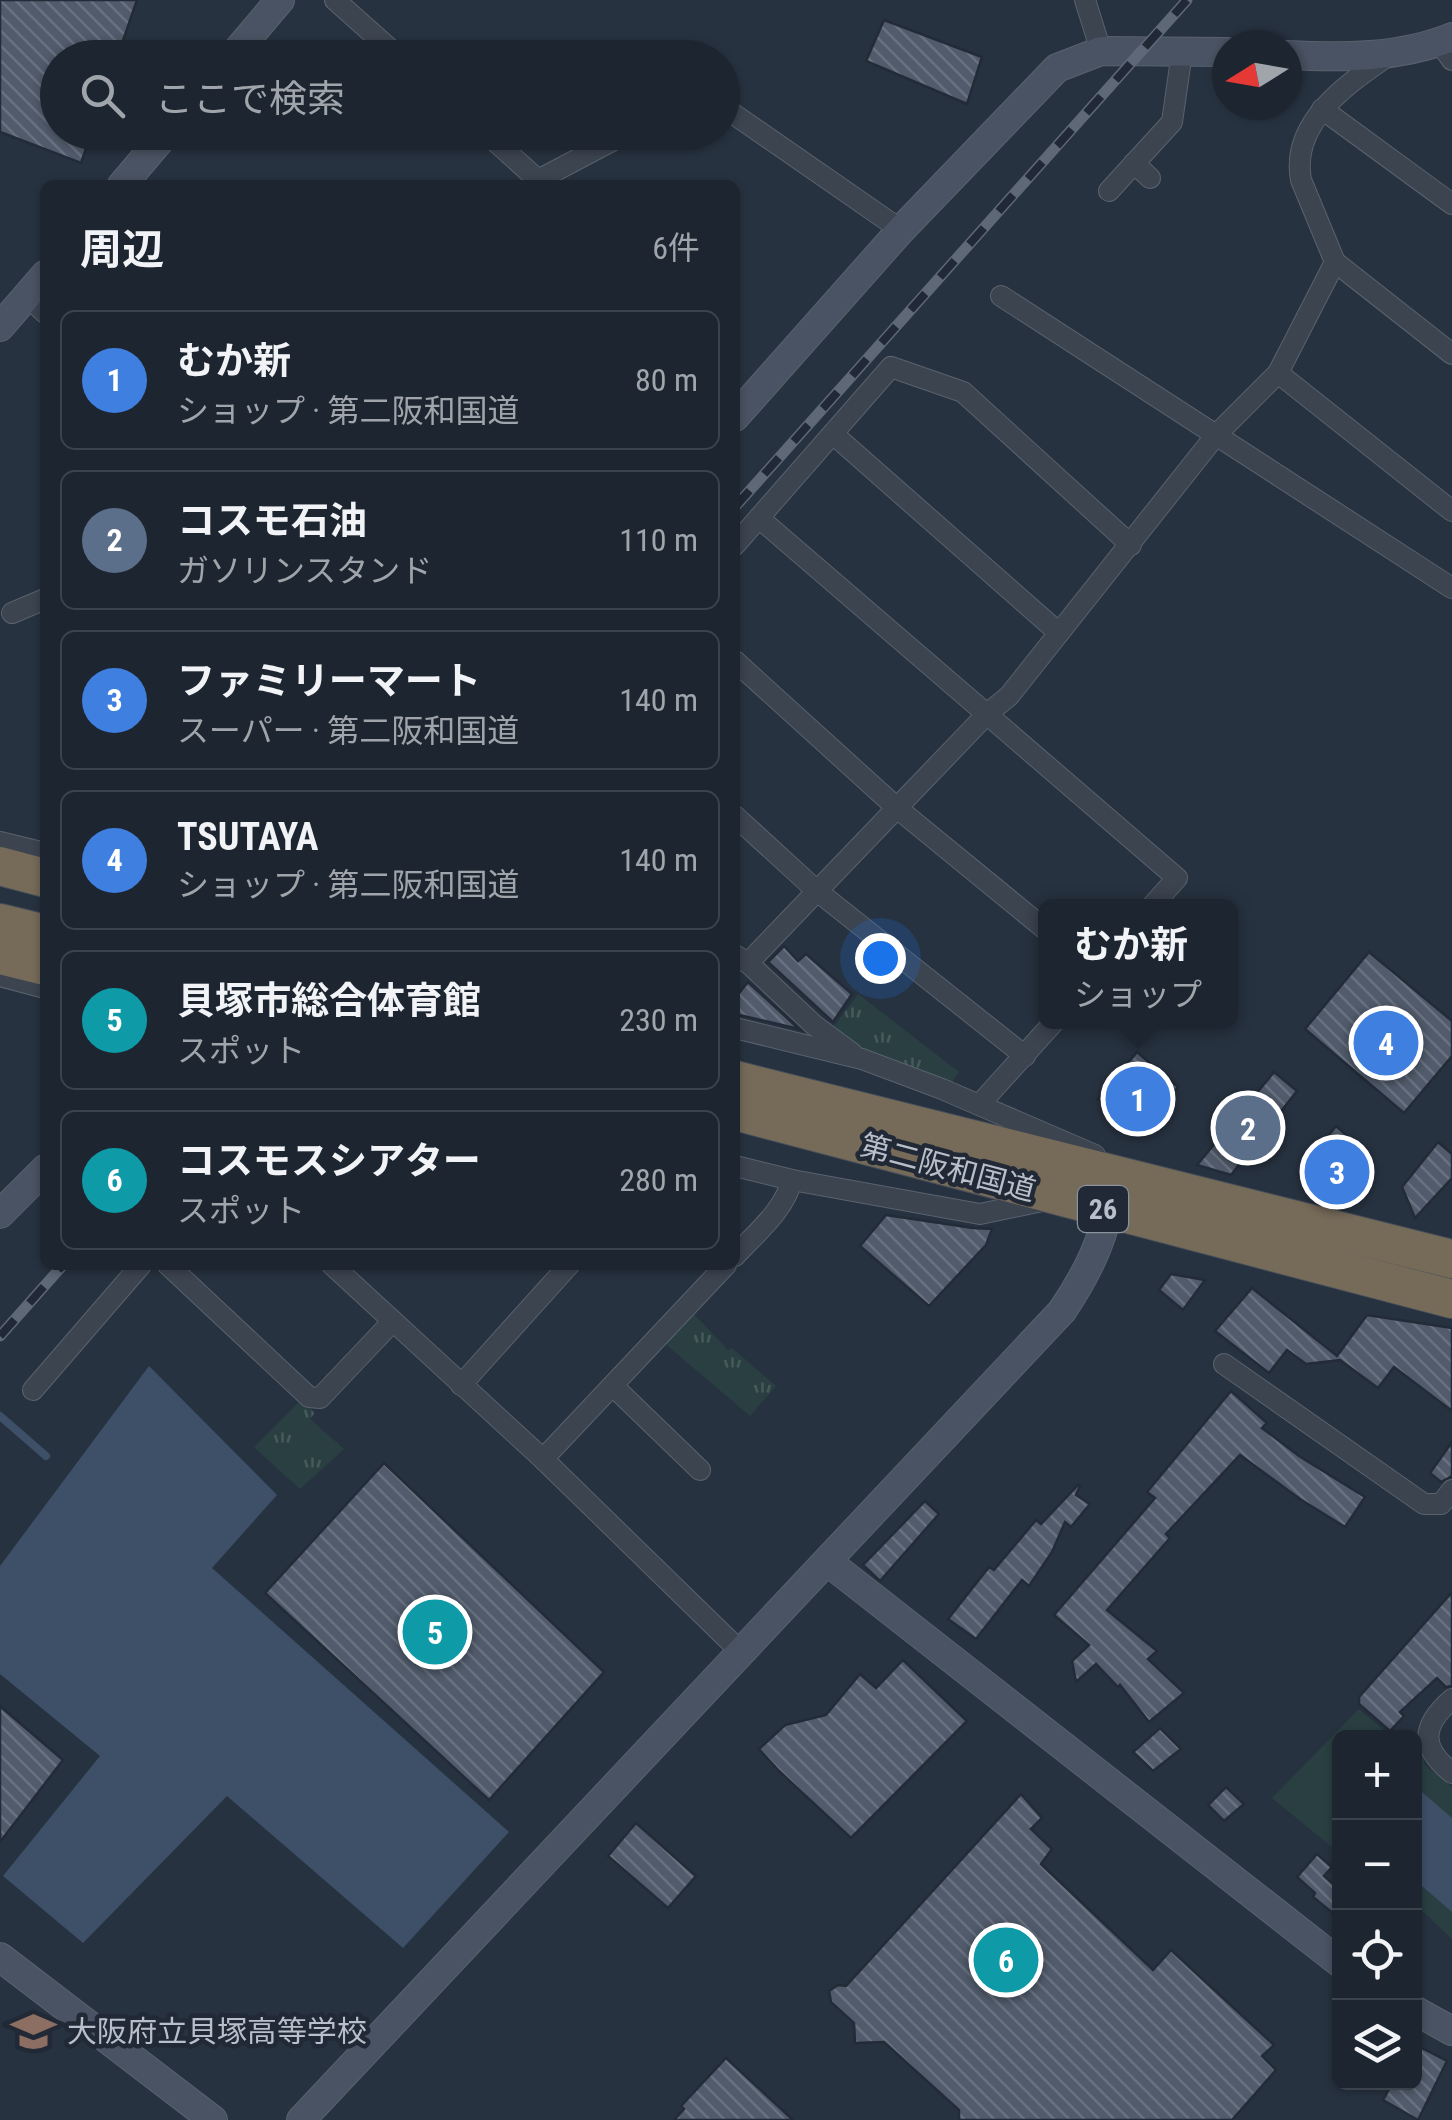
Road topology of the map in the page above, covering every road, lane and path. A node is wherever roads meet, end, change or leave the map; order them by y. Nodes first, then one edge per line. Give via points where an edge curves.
1 (280, 0) edge
2 (335, 0) edge
3 (1085, 0) edge
4 (246, 40) edge
5 (380, 40) edge
6 (1448, 46) edge
7 (1396, 50) junction
8 (1101, 51) junction
9 (1182, 52) junction
10 (1212, 52) edge
11 (1302, 56) edge
12 (1322, 109) junction
13 (740, 118) edge
14 (152, 150) edge
15 (504, 150) edge
16 (595, 150) edge
17 (126, 180) edge
18 (538, 180) edge
19 (538, 180) edge
20 (1109, 191) dead end
21 (1452, 204) edge
22 (901, 230) junction
23 (1335, 262) junction
24 (39, 295) edge
25 (1001, 296) dead end
26 (0, 327) edge
27 (1452, 354) edge
28 (1278, 373) junction
29 (740, 411) edge
30 (833, 434) junction
31 (1216, 435) junction
32 (1452, 511) edge
33 (760, 518) junction
34 (740, 540) edge
35 (1131, 545) junction
36 (1452, 588) edge
37 (40, 601) edge
38 (12, 613) dead end
39 (1059, 633) junction
40 (740, 666) edge
41 (987, 714) junction
42 (897, 808) junction
43 (740, 821) edge
44 (0, 842) edge
45 (40, 852) edge
46 (0, 866) edge
47 (40, 877) edge
48 (817, 891) junction
49 (0, 892) edge
50 (1158, 899) edge
51 (40, 902) edge
52 (0, 923) edge
53 (1038, 923) edge
54 (40, 933) edge
55 (0, 955) edge
56 (742, 959) edge
57 (40, 965) edge
58 (0, 976) edge
59 (40, 987) edge
60 (740, 1029) edge
61 (1048, 1029) edge
62 (1025, 1056) junction
63 (862, 1060) junction
64 (740, 1062) edge
65 (740, 1081) edge
66 (811, 1090) junction
67 (979, 1105) junction
68 (742, 1134) edge
69 (40, 1174) edge
70 (792, 1180) junction
71 (1110, 1193) junction
72 (1058, 1198) junction
73 (0, 1214) edge
74 (740, 1251) edge
75 (1452, 1259) edge
76 (137, 1270) edge
77 (173, 1270) edge
78 (337, 1270) edge
79 (564, 1270) edge
80 (721, 1270) edge
81 (1452, 1299) edge
82 (393, 1321) junction
83 (1224, 1364) dead end
84 (460, 1385) junction
85 (612, 1386) junction
86 (32, 1390) dead end
87 (543, 1460) junction
88 (700, 1470) dead end
89 (1448, 1505) edge
90 (828, 1562) junction
91 (741, 1652) junction
92 (1452, 1699) edge
93 (1452, 1774) edge
94 (0, 1957) edge
95 (1332, 1957) edge
96 (1422, 2014) edge
97 (1452, 2031) edge
98 (213, 2120) edge
99 (300, 2120) edge

1 - 4 street
2 - 5 street
3 - 8 street
6 - 7 street
7 - 11 street
7 - 12 street
8 - 9 street
8 - 22 street via 1058,68
9 - 10 street
9 - 20 street via 1172,122 1142,170
12 - 21 street
12 - 23 street via 1299,168
13 - 22 street
14 - 17 street
15 - 19 street
16 - 18 street
22 - 29 street
23 - 27 street
23 - 28 street
24 - 26 street
25 - 31 street
28 - 31 street
28 - 32 street
30 - 33 street
30 - 35 street via 891,368 963,392
30 - 39 street
31 - 35 street
31 - 36 street
33 - 34 street
33 - 41 street
35 - 39 street
37 - 38 street
39 - 41 street
40 - 42 street
41 - 42 street
41 - 50 street via 1177,878
42 - 48 street
42 - 53 street
43 - 48 street
44 - 45 street
46 - 47 highway
48 - 56 street
48 - 62 street
49 - 51 highway
52 - 54 highway
55 - 57 highway
56 - 63 street
58 - 59 street
60 - 63 street
61 - 62 street
62 - 67 street
63 - 67 street
64 - 66 highway
65 - 66 highway, 第二阪和国道 / 26
66 - 71 highway, 第二阪和国道 / 26
67 - 71 street via 1098,1156
68 - 70 street
68 - 72 highway, 第二阪和国道 / 26 via 818,1156 848,1141
69 - 73 street
70 - 72 street via 980,1214
70 - 74 street via 788,1196
71 - 72 highway, 第二阪和国道 / 26
71 - 75 highway, 第二阪和国道 / 26
71 - 81 highway, 第二阪和国道 / 26
71 - 90 street via 1081,1283 1062,1311
76 - 86 street
77 - 82 street via 309,1397 320,1398
78 - 82 street
79 - 84 street
80 - 85 street
82 - 84 street
83 - 89 street via 1424,1504
84 - 87 street
85 - 87 street
85 - 88 street
87 - 91 street
90 - 91 street
90 - 95 street
91 - 99 street
92 - 93 street via 1434,1715 1429,1735 1433,1758
94 - 98 street
96 - 97 street

